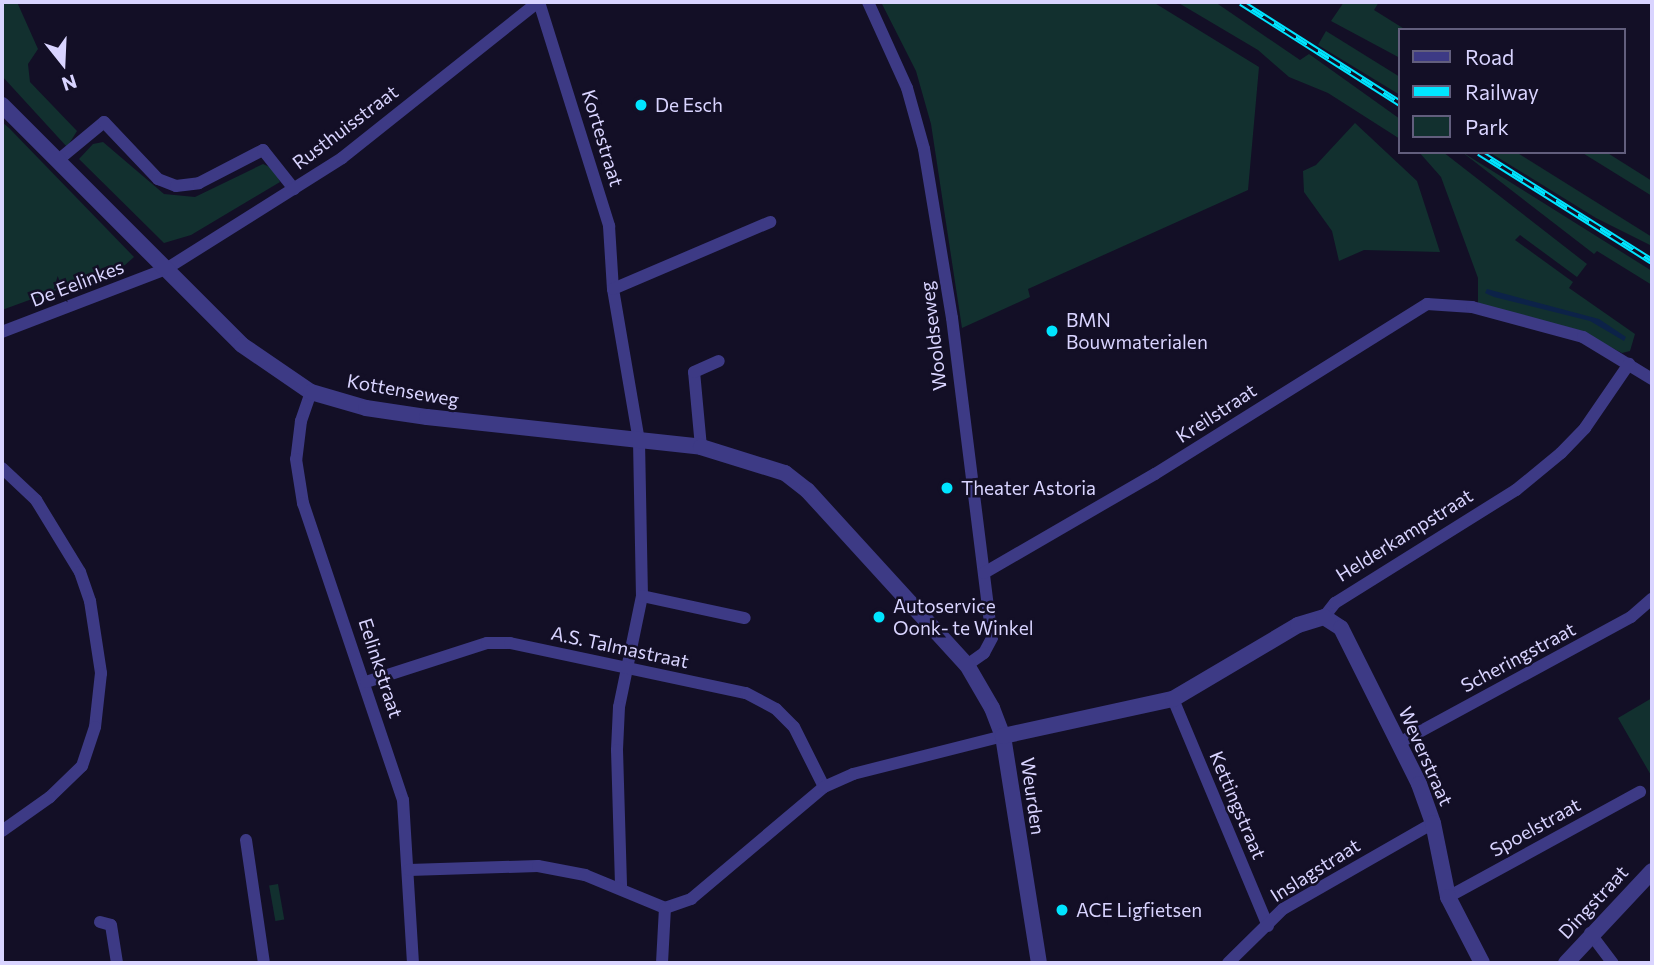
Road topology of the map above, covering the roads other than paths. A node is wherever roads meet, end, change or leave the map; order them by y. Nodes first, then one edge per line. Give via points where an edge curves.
1 (538, 2) edge
2 (868, 2) edge
3 (2, 106) edge
4 (57, 161) junction
5 (294, 189) junction
6 (770, 222) dead end
7 (166, 269) junction
8 (613, 289) junction
9 (2, 332) edge
10 (719, 361) dead end
11 (1629, 364) junction
12 (1652, 379) edge
13 (311, 392) junction
14 (639, 441) junction
15 (701, 447) junction
16 (2, 468) edge
17 (984, 573) junction
18 (642, 596) junction
19 (1652, 599) edge
20 (1324, 617) junction
21 (746, 618) dead end
22 (967, 665) junction
23 (628, 668) junction
24 (366, 682) junction
25 (1173, 699) junction
26 (1003, 736) junction
27 (1399, 743) junction
28 (824, 787) junction
29 (1640, 792) dead end
30 (1433, 823) junction
31 (2, 831) edge
32 (246, 840) dead end
33 (409, 870) junction
34 (1652, 871) edge
35 (621, 888) junction
36 (1448, 897) junction
37 (665, 908) junction
38 (100, 922) dead end
39 (1268, 926) junction
40 (1590, 933) junction
41 (117, 963) edge
42 (264, 963) edge
43 (413, 963) edge
44 (662, 963) edge
45 (1039, 963) edge
46 (1228, 963) edge
47 (1482, 963) edge
48 (1566, 963) edge
49 (1613, 963) edge

1 - 5 street, Rusthuisstraat via 341,158
1 - 8 street, Kortestraat via 610,226
2 - 17 street, Wooldseweg via 906,88 925,149
3 - 4 street, Kottenseweg
4 - 5 street via 104,122 158,179 176,187 199,183 262,150
4 - 7 street, Kottenseweg
5 - 7 street, Rusthuisstraat
6 - 8 street
7 - 9 street, De Eelinkes
7 - 13 street, Kottenseweg via 242,345
8 - 14 street, Kortestraat
10 - 15 street via 694,372
11 - 12 street, Kreilstraat
11 - 17 street, Kreilstraat via 1583,337 1472,307 1442,303 1415,308 1155,474
11 - 20 street, Helderkampstraat via 1562,453 1516,490 1335,603
13 - 14 street, Kottenseweg via 426,418
13 - 24 street, Eelinkstraat via 296,459 303,503
14 - 15 street, Kottenseweg
14 - 18 street, Kortestraat
15 - 22 street, Kottenseweg via 785,473 807,489
16 - 31 street via 36,500 80,572 90,601 101,673 96,727 82,766 50,797
17 - 22 street, Wooldseweg via 992,638 984,653
18 - 21 street
18 - 23 street, Kortestraat
19 - 27 street, Scheringstraat via 1631,617
20 - 25 street, Helderkampstraat via 1298,625
20 - 27 street, Weverstraat via 1341,628
22 - 26 street, Kottenseweg
23 - 24 street, A.S. Talmastraat via 487,643
23 - 28 street, A.S. Talmastraat via 746,693 776,709 794,727
23 - 35 street, Kortestraat via 619,707 617,750
24 - 33 street, Eelinkstraat via 403,800
25 - 26 street, Helderkampstraat
25 - 39 street, Kettingstraat
26 - 28 street, Weurden via 853,774
26 - 45 street, Weurden
27 - 30 street, Weverstraat
28 - 37 street, Weurden via 691,899
29 - 36 street, Spoelstraat
30 - 36 street, Weverstraat
30 - 39 street, Inslagstraat via 1283,909
32 - 42 street
33 - 35 street via 538,866
33 - 43 street, Eelinkstraat
34 - 40 street, Dingstraat
35 - 37 street
36 - 47 street, Weverstraat
37 - 44 street
38 - 41 street via 111,925
39 - 46 street, Inslagstraat
40 - 48 street, Dingstraat
40 - 49 street

